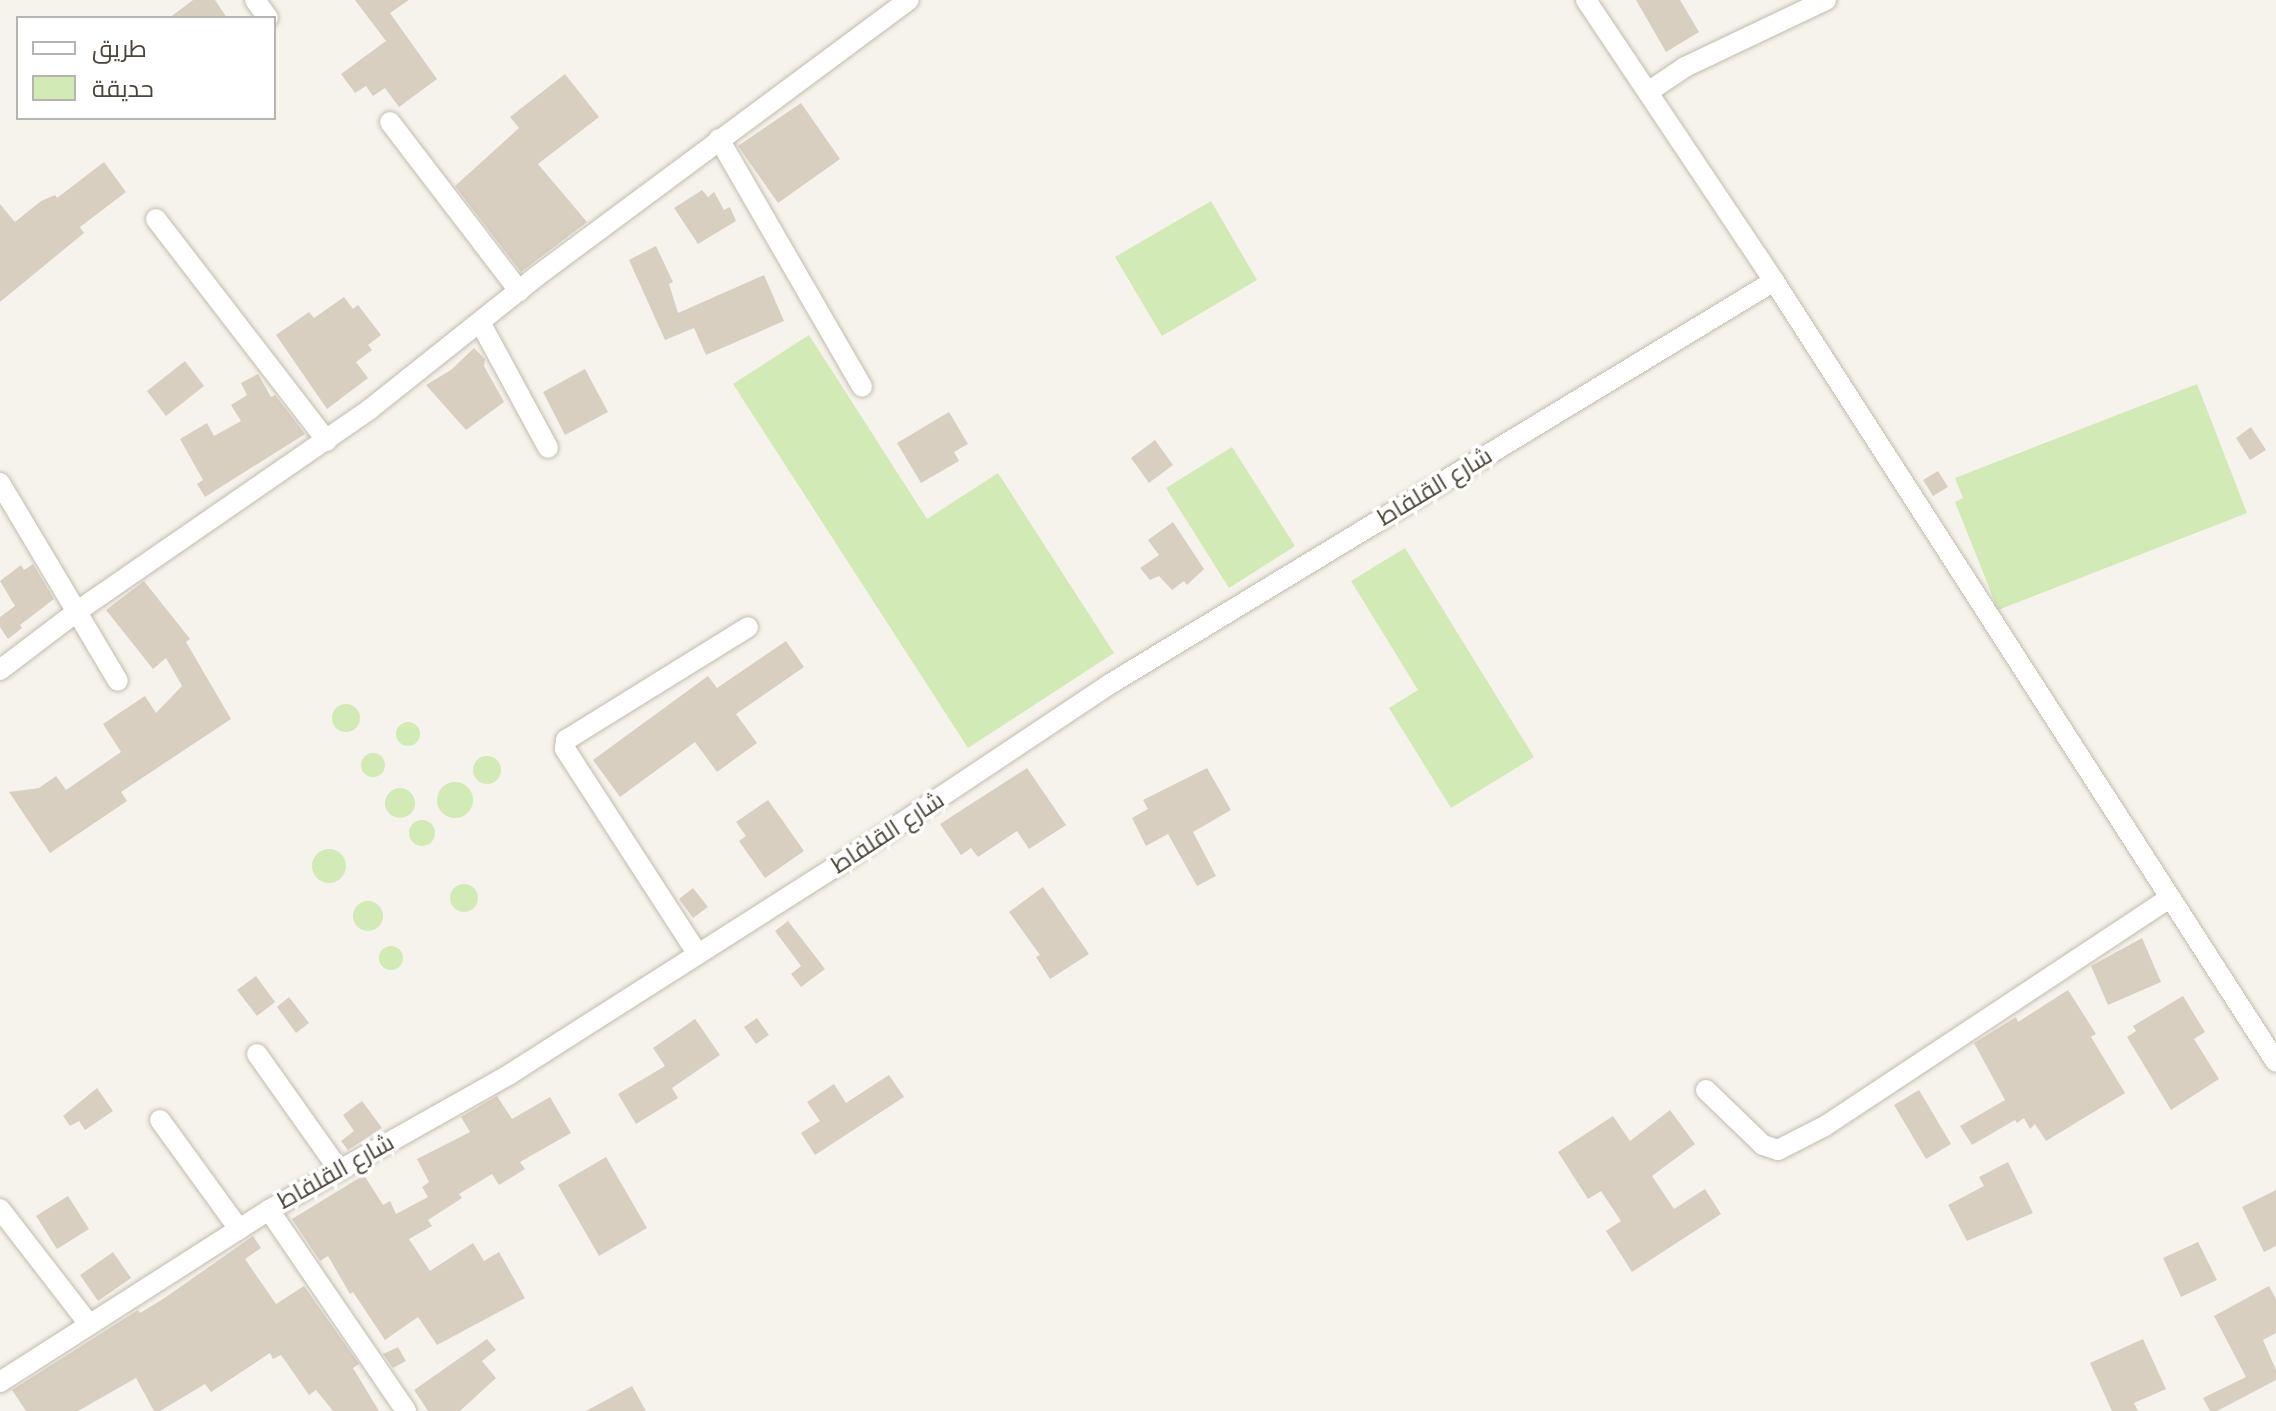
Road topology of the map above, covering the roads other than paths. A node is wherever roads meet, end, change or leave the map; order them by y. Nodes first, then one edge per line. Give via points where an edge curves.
1 (909, 0) edge
2 (1586, 0) edge
3 (1826, 0) edge
4 (1648, 92) junction
5 (390, 122) dead end
6 (719, 139) junction
7 (156, 219) dead end
8 (1774, 281) junction
9 (519, 291) junction
10 (480, 322) junction
11 (862, 387) dead end
12 (327, 441) junction
13 (548, 448) dead end
14 (0, 483) edge
15 (79, 610) junction
16 (748, 627) dead end
17 (0, 670) edge
18 (118, 681) dead end
19 (2170, 898) junction
20 (697, 953) junction
21 (257, 1054) dead end
22 (2276, 1062) edge
23 (1706, 1090) dead end
24 (160, 1120) dead end
25 (339, 1170) junction
26 (0, 1209) edge
27 (269, 1210) junction
28 (239, 1229) junction
29 (89, 1324) junction
30 (0, 1382) edge
31 (406, 1411) edge

1 - 6 street
2 - 4 street
3 - 4 street via 1685,67
4 - 8 street
5 - 9 street
6 - 9 street
6 - 11 street
7 - 12 street
8 - 19 street
8 - 20 street, شارع القلفاط via 1110,684
9 - 10 street
10 - 12 street
10 - 13 street
12 - 15 street
14 - 15 street
15 - 17 street
15 - 18 street
16 - 20 street via 566,740 565,749
19 - 22 street
19 - 23 street via 1825,1126 1778,1150 1763,1145
20 - 25 street, شارع القلفاط via 510,1074
21 - 25 street
24 - 28 street
25 - 27 street, شارع القلفاط
26 - 29 street
27 - 28 street, شارع القلفاط
27 - 31 street
28 - 29 street, شارع القلفاط
29 - 30 street, شارع القلفاط

